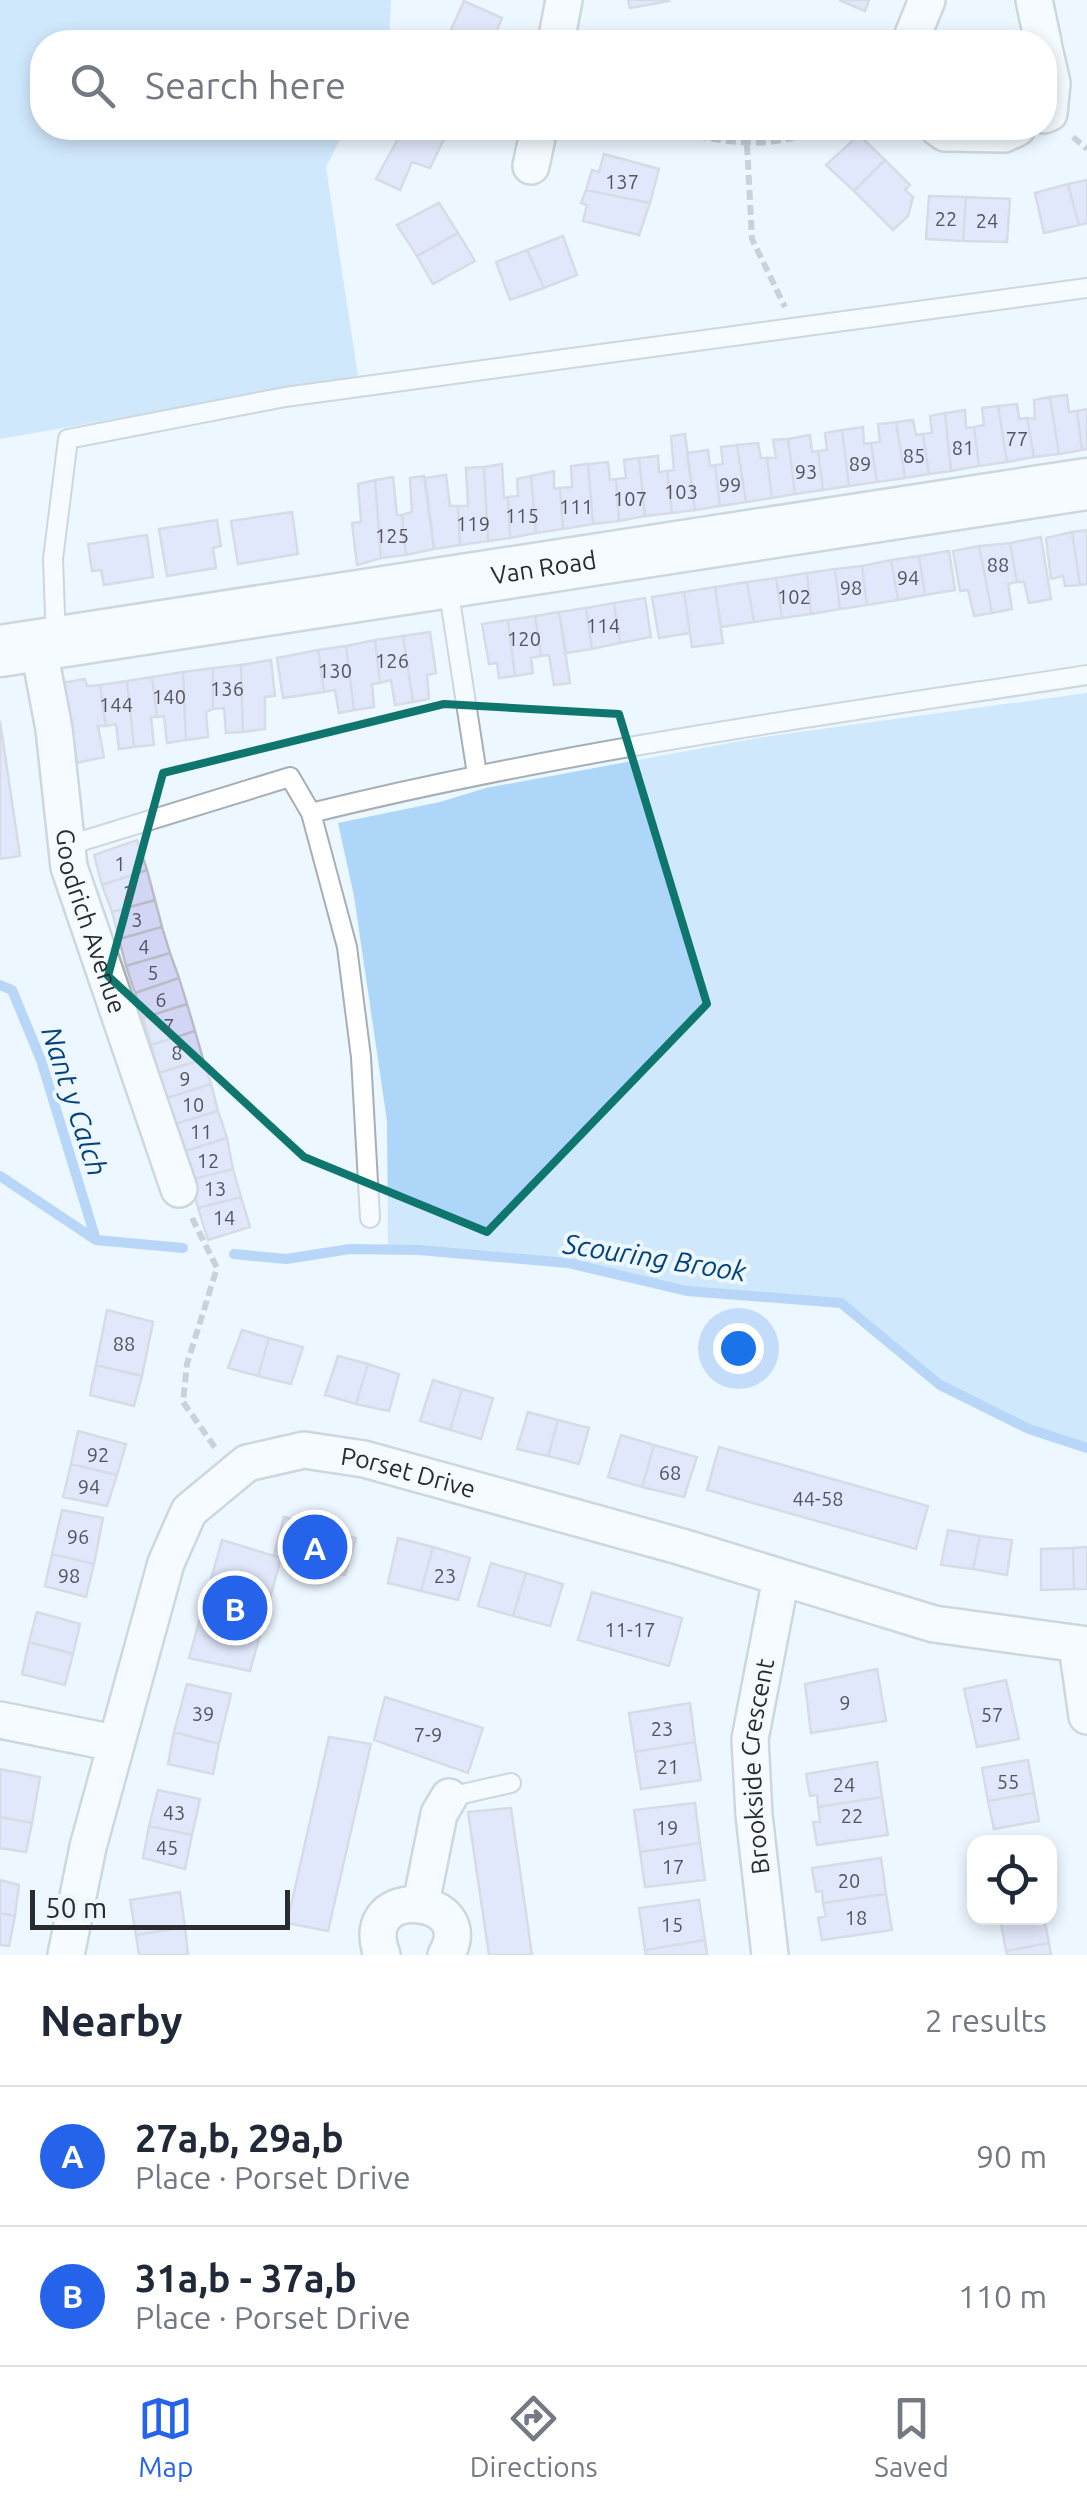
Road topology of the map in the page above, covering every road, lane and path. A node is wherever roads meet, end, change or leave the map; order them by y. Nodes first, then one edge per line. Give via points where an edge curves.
1 (564, 0) edge
2 (927, 0) edge
3 (1034, 0) edge
4 (558, 30) edge
5 (915, 30) edge
6 (1041, 30) edge
7 (536, 140) edge
8 (719, 140) edge
9 (790, 140) edge
10 (747, 145) junction
11 (530, 166) dead end
12 (1087, 288) edge
13 (794, 326) junction
14 (1087, 484) edge
15 (448, 582) junction
16 (32, 646) edge
17 (1087, 675) edge
18 (477, 774) junction
19 (311, 813) junction
20 (66, 846) junction
21 (179, 1189) joint
22 (370, 1218) dead end
23 (233, 1474) junction
24 (782, 1578) junction
25 (1082, 1646) edge
26 (1087, 1716) edge
27 (0, 1720) edge
28 (114, 1744) junction
29 (511, 1783) dead end
30 (448, 1797) joint
31 (421, 1903) junction
32 (66, 1955) edge
33 (382, 1955) edge
34 (446, 1955) edge
35 (770, 1955) edge

1 - 4 street
2 - 5 street
3 - 6 street
7 - 11 street
8 - 10 path
9 - 10 path
10 - 13 path via 752,239
12 - 13 lane
13 - 16 lane via 285,397 68,439 53,559
14 - 15 street, Van Road
15 - 16 street, Van Road
15 - 18 lane
16 - 20 street, Goodrich Avenue via 54,730
17 - 18 lane
18 - 19 lane
19 - 20 lane via 290,776
19 - 22 lane via 347,947
20 - 21 street, Goodrich Avenue
21 - 23 path via 217,1268 187,1364 183,1402
23 - 24 street, Porset Drive via 247,1463 304,1450 364,1459
23 - 28 street, Porset Drive via 189,1511 166,1563
24 - 25 street, Porset Drive via 934,1624
24 - 35 street, Brookside Crescent via 750,1739
25 - 26 street
27 - 28 street
28 - 32 street, Porset Drive
29 - 30 lane
30 - 31 street
31 - 33 street via 387,1915 378,1937
31 - 34 street via 448,1923

